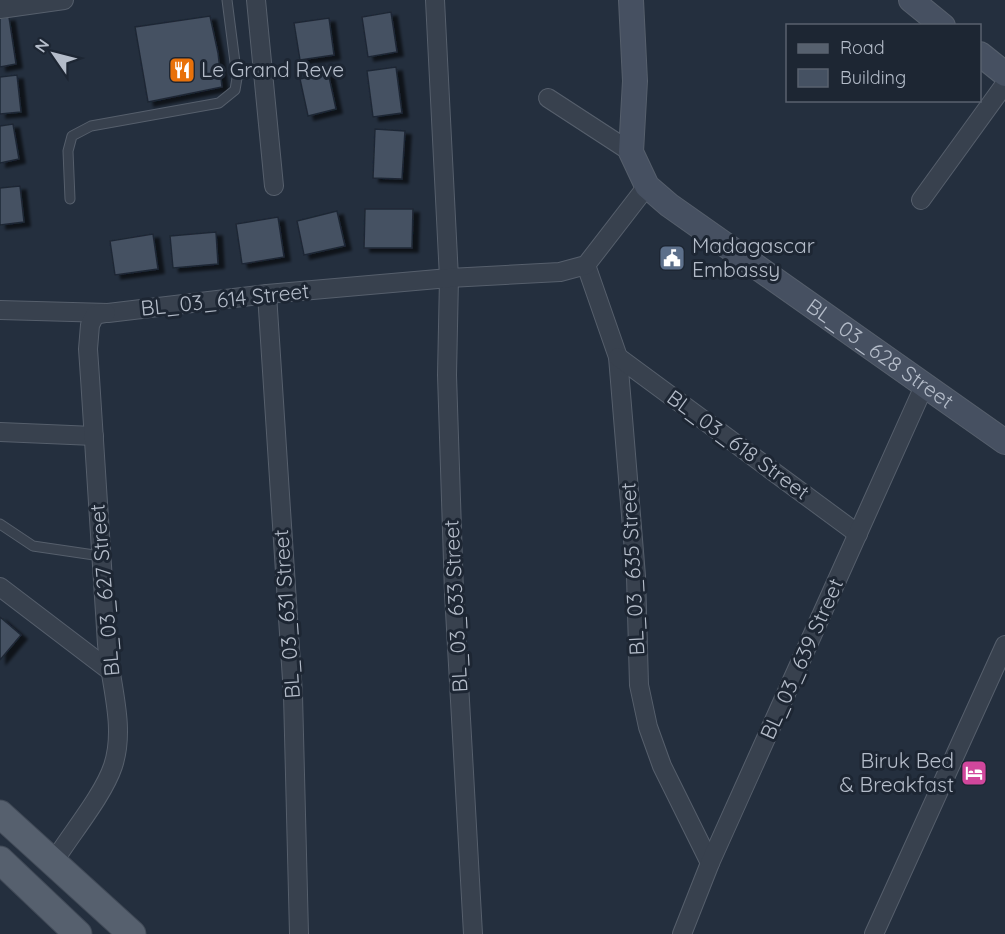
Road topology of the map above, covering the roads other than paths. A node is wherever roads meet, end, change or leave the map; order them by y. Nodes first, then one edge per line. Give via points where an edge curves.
1 (64, 0) edge
2 (227, 0) edge
3 (256, 0) edge
4 (435, 0) edge
5 (630, 0) edge
6 (911, 0) edge
7 (0, 9) edge
8 (941, 24) edge
9 (981, 55) edge
10 (1005, 74) edge
11 (1005, 84) edge
12 (548, 98) dead end
13 (631, 152) junction
14 (274, 186) dead end
15 (647, 186) junction
16 (70, 199) dead end
17 (921, 200) dead end
18 (586, 266) junction
19 (449, 278) junction
20 (267, 294) junction
21 (0, 310) edge
22 (108, 313) junction
23 (618, 357) junction
24 (925, 384) junction
25 (0, 432) edge
26 (94, 436) junction
27 (1005, 442) edge
28 (0, 524) edge
29 (858, 534) junction
30 (101, 555) junction
31 (0, 587) edge
32 (1005, 645) edge
33 (109, 670) junction
34 (0, 814) edge
35 (0, 860) edge
36 (53, 863) junction
37 (710, 863) junction
38 (78, 934) edge
39 (132, 934) edge
40 (299, 934) edge
41 (472, 934) edge
42 (682, 934) edge
43 (874, 934) edge

1 - 7 street
2 - 16 lane via 237,78 235,90 219,104 91,126 72,136 68,151
3 - 14 street
4 - 19 street, BL_03_633 Street
5 - 13 street, BL_03_628 Street via 635,81
6 - 8 street
9 - 10 street
11 - 17 street
12 - 13 street
13 - 15 street, BL_03_628 Street
15 - 18 street
15 - 24 street, BL_03_628 Street
18 - 19 street via 560,272
18 - 23 street, BL_03_635 Street
19 - 20 street, BL_03_614 Street
19 - 41 street, BL_03_633 Street via 447,375 453,582
20 - 22 street, BL_03_614 Street
20 - 40 street, BL_03_631 Street via 293,695
21 - 22 street, BL_03_614 Street
22 - 26 street, BL_03_627 Street via 95,315 90,325
23 - 29 street, BL_03_618 Street
23 - 37 street, BL_03_635 Street via 636,576 639,685 662,766
24 - 27 street, BL_03_628 Street
24 - 29 street, BL_03_639 Street
25 - 26 street
26 - 30 street, BL_03_627 Street
28 - 30 lane via 33,546
29 - 37 street, BL_03_639 Street
30 - 33 street, BL_03_627 Street
31 - 33 street
32 - 43 street
33 - 36 street, BL_03_627 Street via 117,725 113,766
34 - 36 main road
35 - 38 main road
36 - 39 main road
37 - 42 street, BL_03_639 Street

